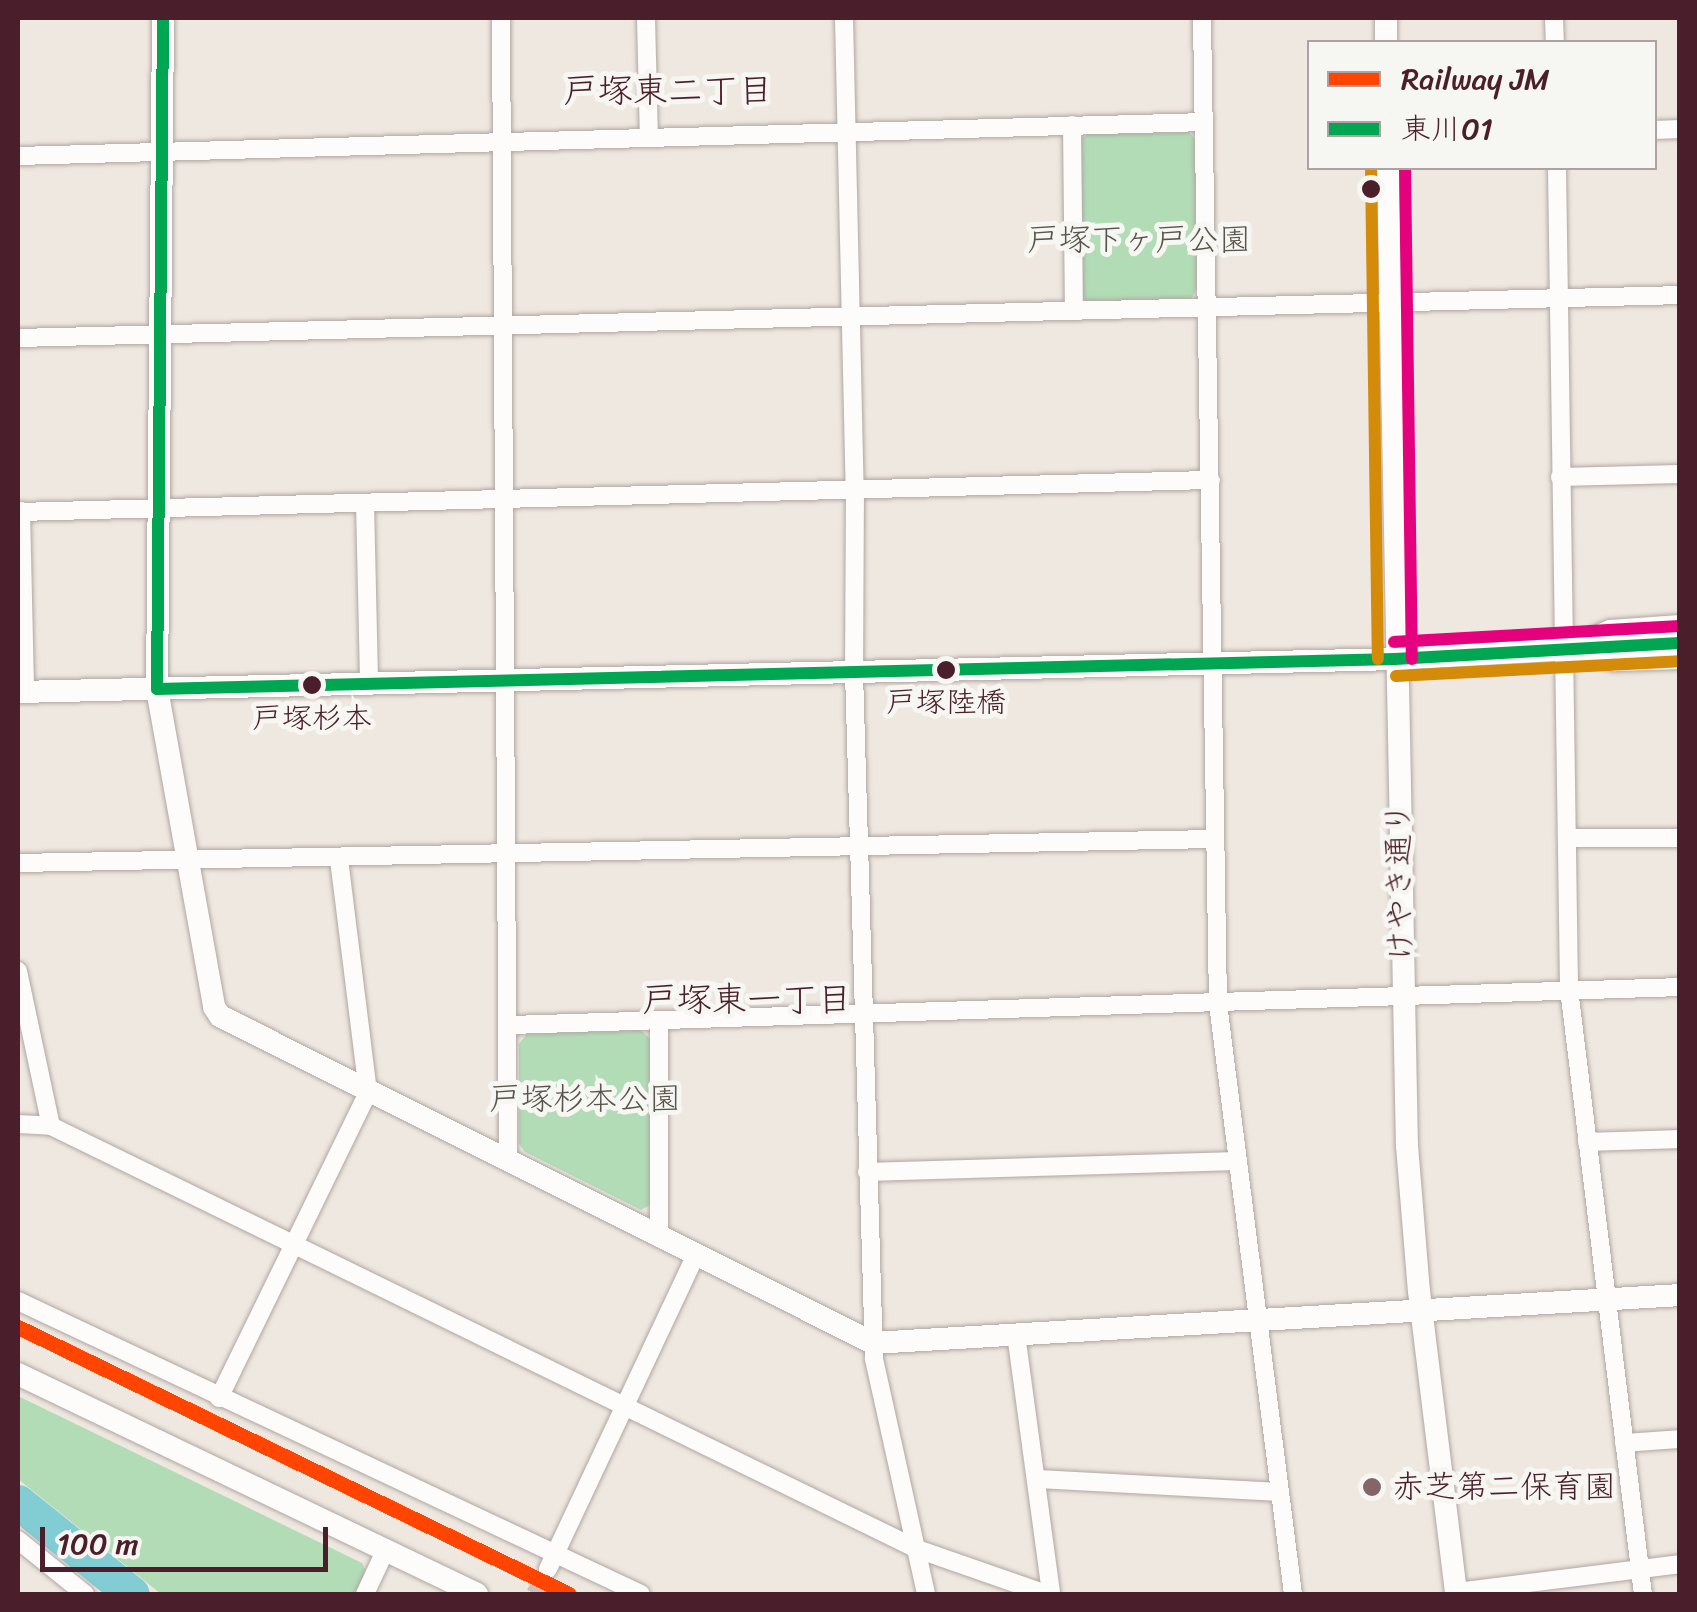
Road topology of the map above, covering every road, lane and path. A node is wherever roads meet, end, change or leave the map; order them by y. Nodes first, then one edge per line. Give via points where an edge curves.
1 (163, 18) edge
2 (502, 18) edge
3 (646, 18) edge
4 (844, 18) edge
5 (1202, 18) edge
6 (1204, 122) junction
7 (1072, 125) junction
8 (847, 130) junction
9 (649, 137) junction
10 (505, 144) junction
11 (161, 152) junction
12 (18, 156) edge
13 (1388, 170) edge
14 (1557, 170) edge
15 (1680, 295) edge
16 (1559, 298) junction
17 (1390, 302) junction
18 (1208, 307) junction
19 (1074, 309) junction
20 (851, 316) junction
21 (504, 326) junction
22 (159, 333) junction
23 (18, 338) edge
24 (1680, 474) edge
25 (1560, 477) junction
26 (1211, 480) junction
27 (855, 486) junction
28 (505, 500) junction
29 (364, 503) junction
30 (156, 507) junction
31 (19, 512) edge
32 (1680, 624) edge
33 (1680, 642) edge
34 (1563, 650) junction
35 (1395, 659) junction
36 (1680, 660) edge
37 (1212, 663) junction
38 (854, 672) junction
39 (504, 681) junction
40 (369, 684) junction
41 (156, 689) junction
42 (21, 692) edge
43 (1568, 838) junction
44 (1680, 838) edge
45 (1213, 839) junction
46 (861, 845) junction
47 (509, 853) junction
48 (186, 857) junction
49 (339, 858) junction
50 (18, 863) edge
51 (18, 971) edge
52 (1680, 987) edge
53 (1570, 989) junction
54 (1403, 996) junction
55 (1218, 1004) junction
56 (864, 1017) junction
57 (659, 1022) junction
58 (510, 1026) junction
59 (368, 1092) junction
60 (18, 1124) edge
61 (51, 1126) junction
62 (1680, 1139) edge
63 (1587, 1142) junction
64 (508, 1160) junction
65 (1237, 1162) junction
66 (867, 1172) junction
67 (659, 1238) junction
68 (295, 1242) junction
69 (696, 1256) junction
70 (1680, 1295) edge
71 (1608, 1299) junction
72 (18, 1300) edge
73 (1421, 1310) junction
74 (1259, 1320) junction
75 (1016, 1334) junction
76 (873, 1343) junction
77 (18, 1374) edge
78 (220, 1398) junction
79 (623, 1405) junction
80 (1680, 1440) edge
81 (1624, 1443) junction
82 (1038, 1479) junction
83 (1280, 1492) junction
84 (18, 1540) edge
85 (386, 1549) junction
86 (917, 1549) junction
87 (552, 1561) junction
88 (1680, 1564) edge
89 (1640, 1569) junction
90 (1456, 1593) edge
91 (85, 1594) edge
92 (364, 1594) edge
93 (477, 1594) edge
94 (641, 1594) edge
95 (926, 1594) edge
96 (1049, 1594) edge
97 (1293, 1594) edge
98 (1643, 1594) edge

1 - 11 street
2 - 10 street
3 - 9 street
4 - 8 street
5 - 6 street
6 - 7 street
6 - 18 street
7 - 8 street
7 - 19 street
8 - 9 street
8 - 20 street
9 - 10 street
10 - 11 street
10 - 21 street
11 - 12 street
11 - 22 street
13 - 17 street, けやき通り
14 - 16 street
15 - 16 street
16 - 17 street
16 - 25 street
17 - 18 street
17 - 35 street, けやき通り
18 - 19 street
18 - 26 street
19 - 20 street
20 - 21 street
20 - 27 street
21 - 22 street
21 - 28 street
22 - 23 street
22 - 30 street
24 - 25 street
25 - 34 street
26 - 27 street
26 - 37 street
27 - 28 street
27 - 38 street
28 - 29 street
28 - 39 street
29 - 30 street
29 - 40 street
30 - 31 street
30 - 41 street
31 - 42 street
32 - 34 street via 1610,628
33 - 34 street
34 - 35 street
34 - 36 street via 1614,662
34 - 43 street
35 - 37 street
35 - 54 street, けやき通り
37 - 38 street
37 - 45 street
38 - 39 street
38 - 46 street
39 - 40 street
39 - 47 street
40 - 41 street
41 - 42 street
41 - 48 street
43 - 44 street
43 - 53 street
45 - 46 street
45 - 55 street
46 - 47 street
46 - 56 street
47 - 49 street
47 - 58 street
48 - 49 street
48 - 50 street
48 - 59 street via 220,1016
49 - 59 street
51 - 61 street
52 - 53 street
53 - 54 street
53 - 63 street
54 - 55 street
54 - 73 street, けやき通り
55 - 56 street
55 - 65 street
56 - 57 street
56 - 66 street
57 - 58 street
57 - 67 street
58 - 64 street
59 - 64 street
59 - 68 street
60 - 61 street
61 - 68 street
62 - 63 street
63 - 71 street
64 - 67 street
65 - 66 street
65 - 74 street
66 - 76 street
67 - 69 street
68 - 78 street
68 - 79 street
69 - 76 street
69 - 79 street
70 - 71 street
71 - 73 street
71 - 81 street
72 - 78 street
73 - 74 street
73 - 90 street, けやき通り
74 - 75 street
74 - 83 street
75 - 76 street
75 - 82 street
76 - 86 street
77 - 85 street
78 - 87 street
79 - 86 street
79 - 87 street
80 - 81 street
81 - 89 street
82 - 83 street
82 - 96 street
83 - 97 street
84 - 91 street
85 - 92 street
85 - 93 street
86 - 95 street
86 - 96 street
87 - 94 street
88 - 89 street
89 - 90 street
89 - 98 street

